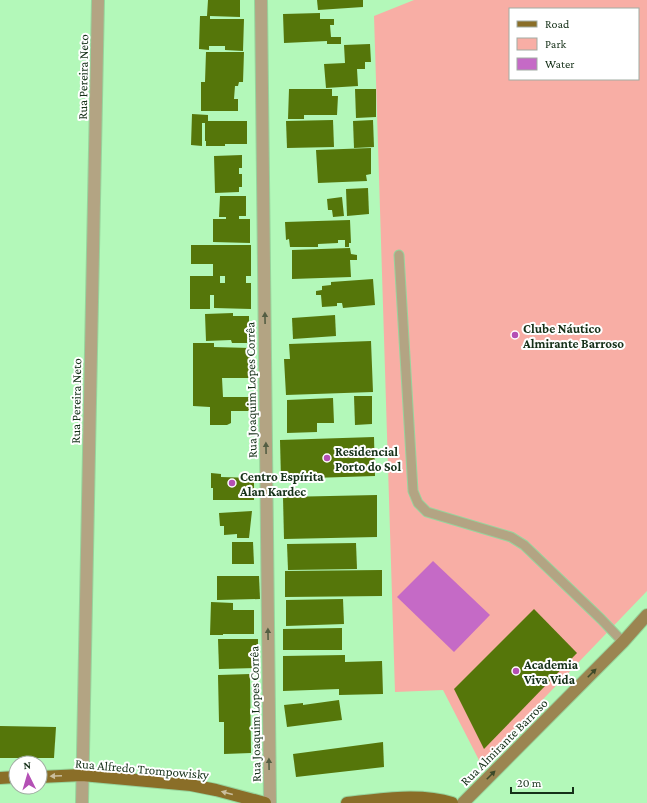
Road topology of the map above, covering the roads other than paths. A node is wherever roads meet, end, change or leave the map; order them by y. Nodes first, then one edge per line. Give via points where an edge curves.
1 (98, 0) edge
2 (261, 0) edge
3 (399, 255) dead end
4 (647, 615) edge
5 (623, 642) junction
6 (82, 775) junction
7 (48, 777) edge
8 (82, 803) edge
9 (265, 803) edge
10 (270, 803) edge
11 (347, 803) edge
12 (452, 803) edge
13 (463, 803) edge

1 - 6 street, Rua Pereira Neto
10 -> 2 street, Rua Joaquim Lopes Corrêa
3 - 5 lane via 413,490 418,503 427,512 511,537 524,544
4 - 5 street, Rua Almirante Barroso
13 -> 5 street, Rua Almirante Barroso
6 -> 7 main road, Rua Alfredo Trompowisky
6 - 8 street, Rua Pereira Neto
9 -> 6 main road, Rua Alfredo Trompowisky via 191,785
11 - 12 main road via 408,798

